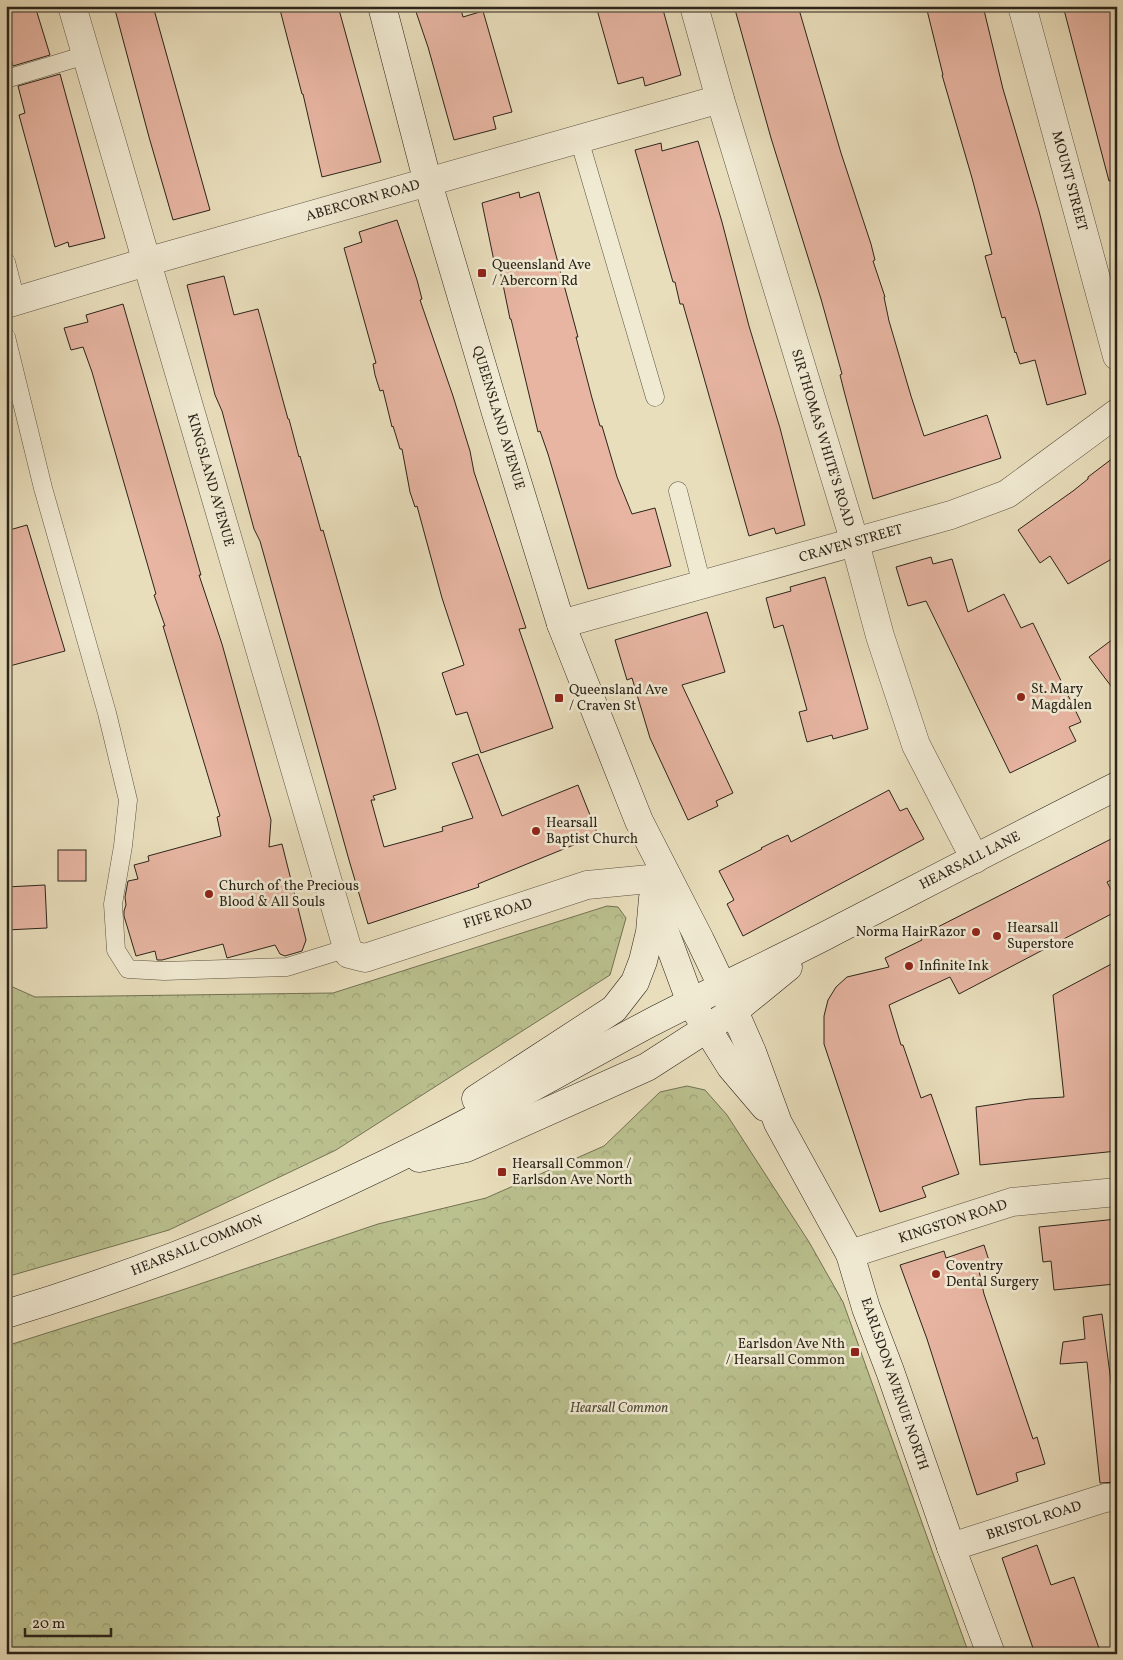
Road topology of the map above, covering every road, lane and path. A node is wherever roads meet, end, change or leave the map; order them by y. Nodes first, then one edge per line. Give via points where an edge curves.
1 (72, 6) edge
2 (382, 6) edge
3 (694, 6) edge
4 (1022, 6) edge
5 (86, 55) junction
6 (6, 79) edge
7 (720, 98) junction
8 (579, 139) junction
9 (428, 183) junction
10 (6, 262) edge
11 (146, 262) junction
12 (11, 303) edge
13 (6, 337) edge
14 (1117, 356) edge
15 (654, 397) dead end
16 (1117, 413) edge
17 (678, 491) dead end
18 (855, 543) junction
19 (702, 585) junction
20 (561, 624) junction
21 (1117, 786) edge
22 (639, 820) junction
23 (975, 859) junction
24 (651, 889) junction
25 (348, 951) junction
26 (728, 999) junction
27 (691, 1003) junction
28 (706, 1028) junction
29 (778, 1122) junction
30 (434, 1140) junction
31 (383, 1165) junction
32 (1117, 1192) edge
33 (850, 1254) junction
34 (6, 1314) edge
35 (1117, 1497) edge
36 (951, 1547) junction
37 (992, 1654) edge

1 - 5 street, KINGSLAND AVENUE
2 - 9 street, QUEENSLAND AVENUE
3 - 7 street, SIR THOMAS WHITE'S ROAD
4 - 14 street, MOUNT STREET
5 - 6 lane
5 - 11 street, KINGSLAND AVENUE
7 - 8 street, ABERCORN ROAD
7 - 18 street, SIR THOMAS WHITE'S ROAD
8 - 9 street, ABERCORN ROAD
8 - 15 lane
9 - 11 street, ABERCORN ROAD
9 - 20 street, QUEENSLAND AVENUE
10 - 12 lane
11 - 12 street, ABERCORN ROAD
11 - 25 street, KINGSLAND AVENUE
13 - 25 lane via 128,800 113,904 116,950 128,969 164,971 288,967
16 - 18 street, CRAVEN STREET via 1007,494 951,515
17 - 19 lane
18 - 19 street, CRAVEN STREET
18 - 23 street, SIR THOMAS WHITE'S ROAD via 880,636 916,744
19 - 20 street, CRAVEN STREET
20 - 22 street, QUEENSLAND AVENUE
21 - 23 street, HEARSALL LANE
22 - 24 street, QUEENSLAND AVENUE
22 - 26 street, QUEENSLAND AVENUE
23 - 26 street, HEARSALL LANE via 824,936
24 - 25 street, FIFE ROAD via 587,884 365,958
24 - 27 street, QUEENSLAND AVENUE
24 - 30 street via 650,932 643,960 635,982 614,1009 456,1112
26 - 27 street, HEARSALL COMMON
26 - 28 street, HEARSALL COMMON
26 - 29 street, EARLSDON AVENUE NORTH
27 - 28 street, EARLSDON AVENUE NORTH
27 - 30 street, HEARSALL COMMON
28 - 29 street, EARLSDON AVENUE NORTH via 731,1067
28 - 31 street, HEARSALL COMMON via 648,1067 466,1148
29 - 33 street, EARLSDON AVENUE NORTH
30 - 31 street, HEARSALL COMMON
31 - 34 street, HEARSALL COMMON via 174,1258 76,1294
32 - 33 street, KINGSTON ROAD via 1012,1202
33 - 36 street, EARLSDON AVENUE NORTH
35 - 36 street, BRISTOL ROAD via 1105,1498
36 - 37 street, EARLSDON AVENUE NORTH

